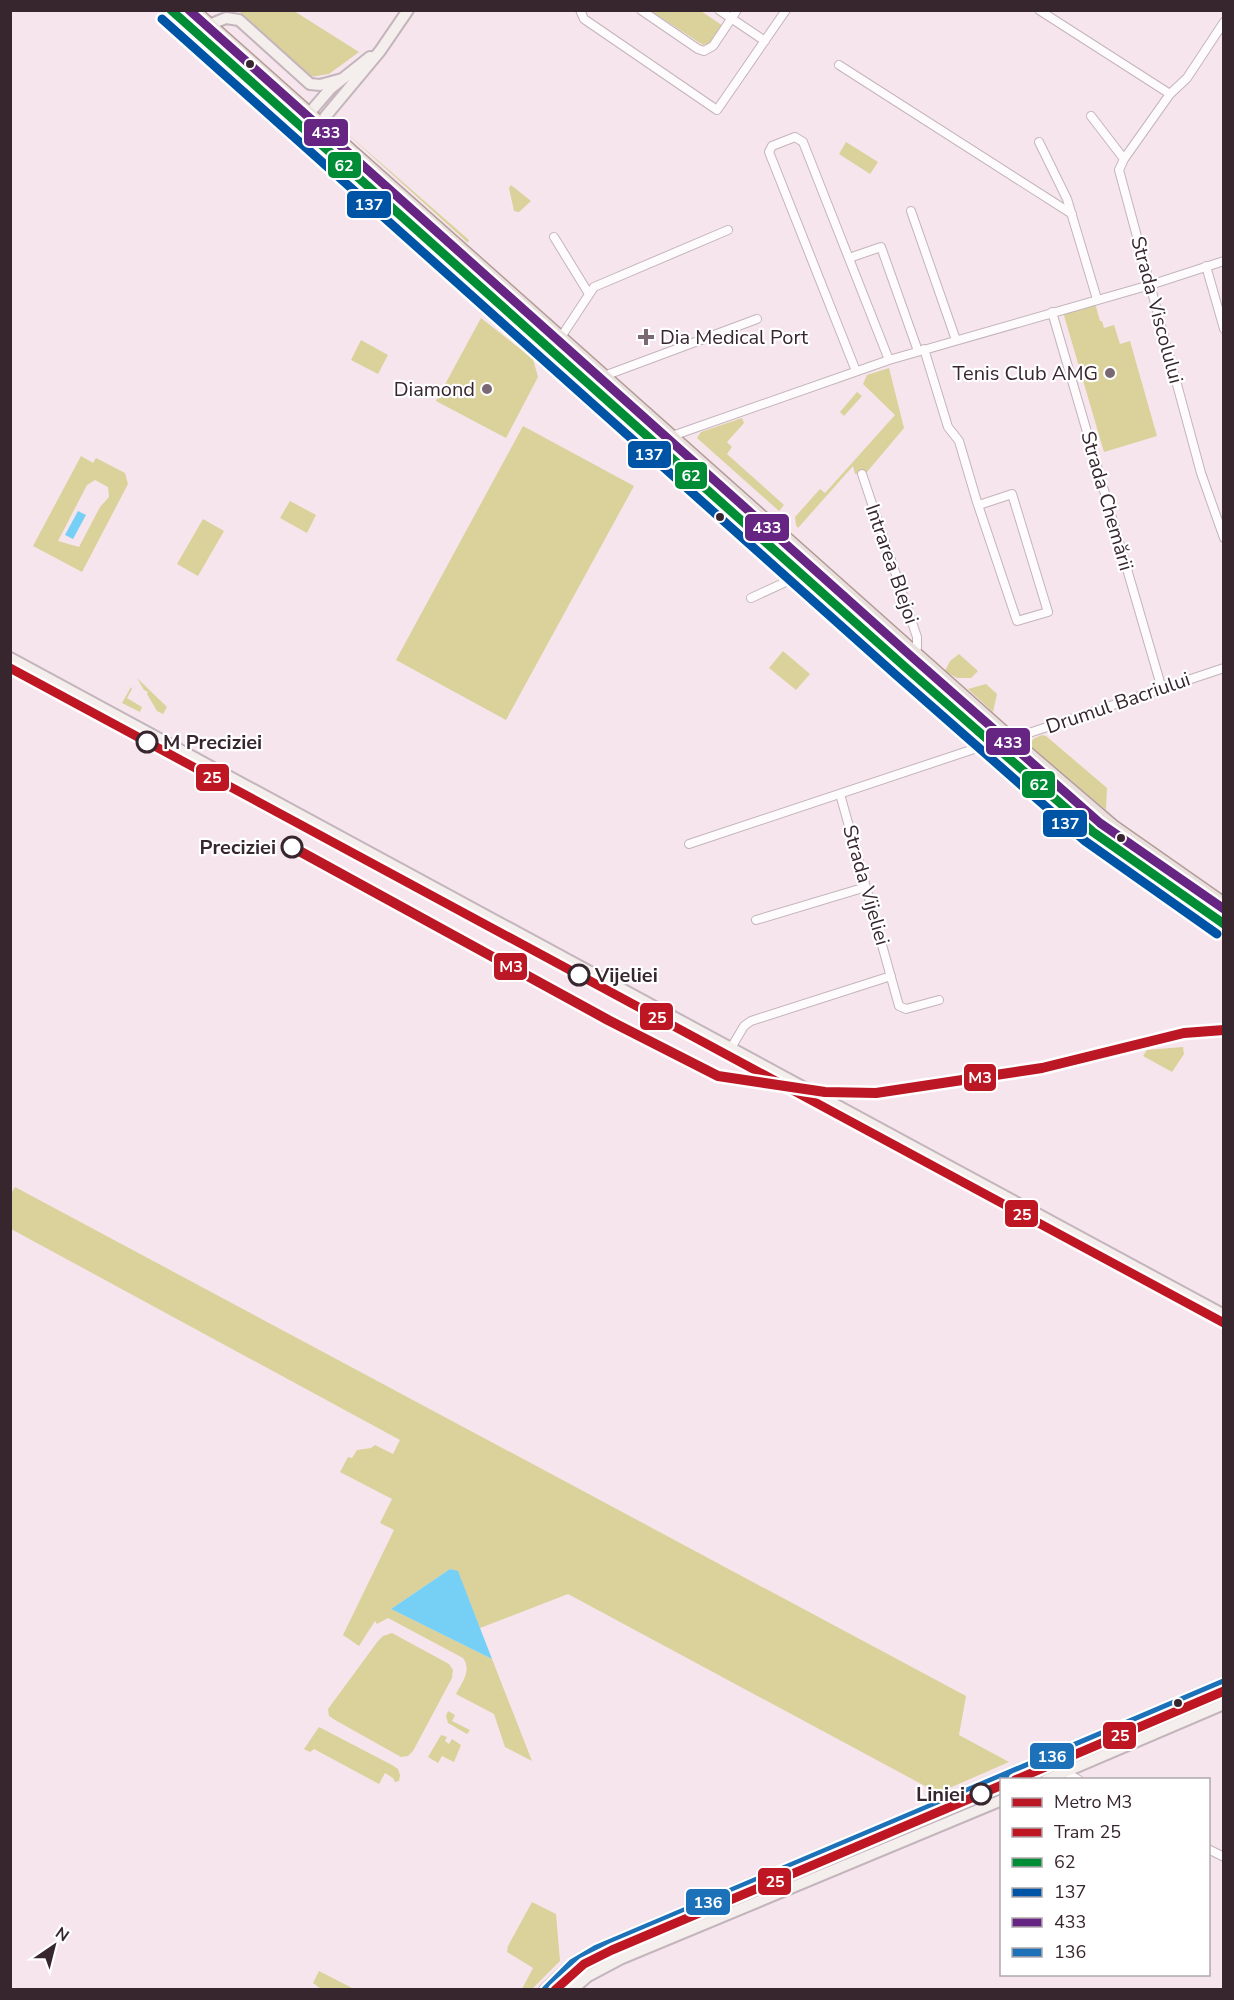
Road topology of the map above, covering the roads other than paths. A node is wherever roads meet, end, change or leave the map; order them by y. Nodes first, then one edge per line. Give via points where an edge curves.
1 (170, 10) edge
2 (193, 10) edge
3 (408, 10) edge
4 (580, 10) edge
5 (641, 10) edge
6 (719, 10) edge
7 (737, 10) edge
8 (786, 10) edge
9 (1039, 10) edge
10 (731, 19) junction
11 (1224, 22) edge
12 (209, 25) junction
13 (765, 41) junction
14 (380, 51) junction
15 (839, 65) dead end
16 (342, 79) junction
17 (1170, 94) junction
18 (309, 113) junction
19 (1091, 116) dead end
20 (321, 123) junction
21 (299, 125) junction
22 (310, 135) junction
23 (1039, 142) dead end
24 (1124, 159) junction
25 (911, 211) dead end
26 (1072, 214) junction
27 (728, 230) dead end
28 (554, 237) dead end
29 (849, 258) junction
30 (1224, 261) edge
31 (1206, 266) junction
32 (1150, 285) junction
33 (505, 287) junction
34 (589, 294) junction
35 (494, 299) junction
36 (1096, 299) junction
37 (1052, 312) junction
38 (757, 318) dead end
39 (1224, 329) edge
40 (561, 337) junction
41 (956, 340) junction
42 (921, 350) junction
43 (889, 360) junction
44 (856, 371) junction
45 (604, 376) junction
46 (672, 436) junction
47 (703, 464) junction
48 (862, 474) dead end
49 (692, 475) junction
50 (979, 504) junction
51 (1224, 538) edge
52 (803, 574) junction
53 (752, 598) dead end
54 (914, 654) junction
55 (10, 658) edge
56 (904, 666) junction
57 (1224, 668) edge
58 (1162, 689) junction
59 (992, 743) junction
60 (1016, 743) junction
61 (1005, 755) junction
62 (840, 794) junction
63 (689, 844) dead end
64 (866, 887) junction
65 (1224, 904) edge
66 (756, 920) dead end
67 (1224, 924) edge
68 (891, 976) junction
69 (939, 1000) dead end
70 (731, 1048) junction
71 (1224, 1315) edge
72 (1224, 1683) edge
73 (1224, 1704) edge
74 (1042, 1760) junction
75 (1064, 1771) junction
76 (1048, 1778) edge
77 (1077, 1778) edge
78 (1000, 1801) edge
79 (1210, 1850) edge
80 (814, 1857) junction
81 (1224, 1857) edge
82 (822, 1874) junction
83 (718, 1897) junction
84 (726, 1915) junction
85 (545, 1989) edge
86 (572, 1989) edge

1 - 21 main road
2 - 12 main road
3 - 14 street
4 - 13 street via 584,20 717,110
5 - 10 street via 704,51 713,46
6 - 10 street
7 - 10 street
8 - 13 street
9 - 17 street
10 - 13 street
11 - 17 street via 1186,78
12 - 16 street via 226,18 239,20 310,84
12 - 18 main road
14 - 16 street
14 - 20 street
15 - 26 street
16 - 18 street
17 - 24 street
18 - 20 main road
18 - 21 street
19 - 24 street
20 - 22 street
20 - 33 main road
21 - 22 main road
22 - 35 main road
23 - 26 street
24 - 32 street, Strada Viscolului via 1119,172
25 - 41 street
26 - 36 street
27 - 34 street via 594,287
28 - 34 street
29 - 42 street via 881,247
29 - 43 street
29 - 44 street via 803,142 795,137 772,146 769,152
30 - 31 street
31 - 32 street
31 - 39 street
32 - 36 street
32 - 51 street, Strada Viscolului via 1201,473
33 - 35 main road
33 - 40 main road
34 - 40 street
35 - 49 main road
36 - 37 street
37 - 41 street
37 - 58 street, Strada Chemării
38 - 45 street
40 - 45 main road
41 - 42 street
42 - 43 street
42 - 50 street via 948,427 959,441
43 - 44 street
44 - 46 street
45 - 46 main road
46 - 47 main road
47 - 49 main road
47 - 54 main road
48 - 54 street, Intrarea Blejoi via 917,637
49 - 52 main road
50 - 50 street via 1017,621 1048,612 1011,494
52 - 53 street
52 - 56 main road
54 - 56 main road
54 - 60 main road
55 - 70 street
56 - 59 main road
57 - 58 street, Drumul Bacriului
58 - 60 street, Drumul Bacriului via 1023,735
59 - 61 main road
59 - 62 street
60 - 61 main road
60 - 65 main road via 1114,827
61 - 67 main road via 1093,832
62 - 63 street
62 - 64 street, Strada Vijeliei
64 - 66 street
64 - 68 street, Strada Vijeliei
68 - 69 street, Strada Vijeliei via 901,1008
68 - 70 street via 756,1018 744,1026
70 - 71 street
72 - 74 street
73 - 75 street
74 - 75 street
74 - 80 street
75 - 76 street
75 - 77 street
78 - 82 street
79 - 81 street
80 - 82 street
80 - 83 street
82 - 84 street
83 - 84 street
83 - 85 street via 584,1955
84 - 86 street via 602,1968

